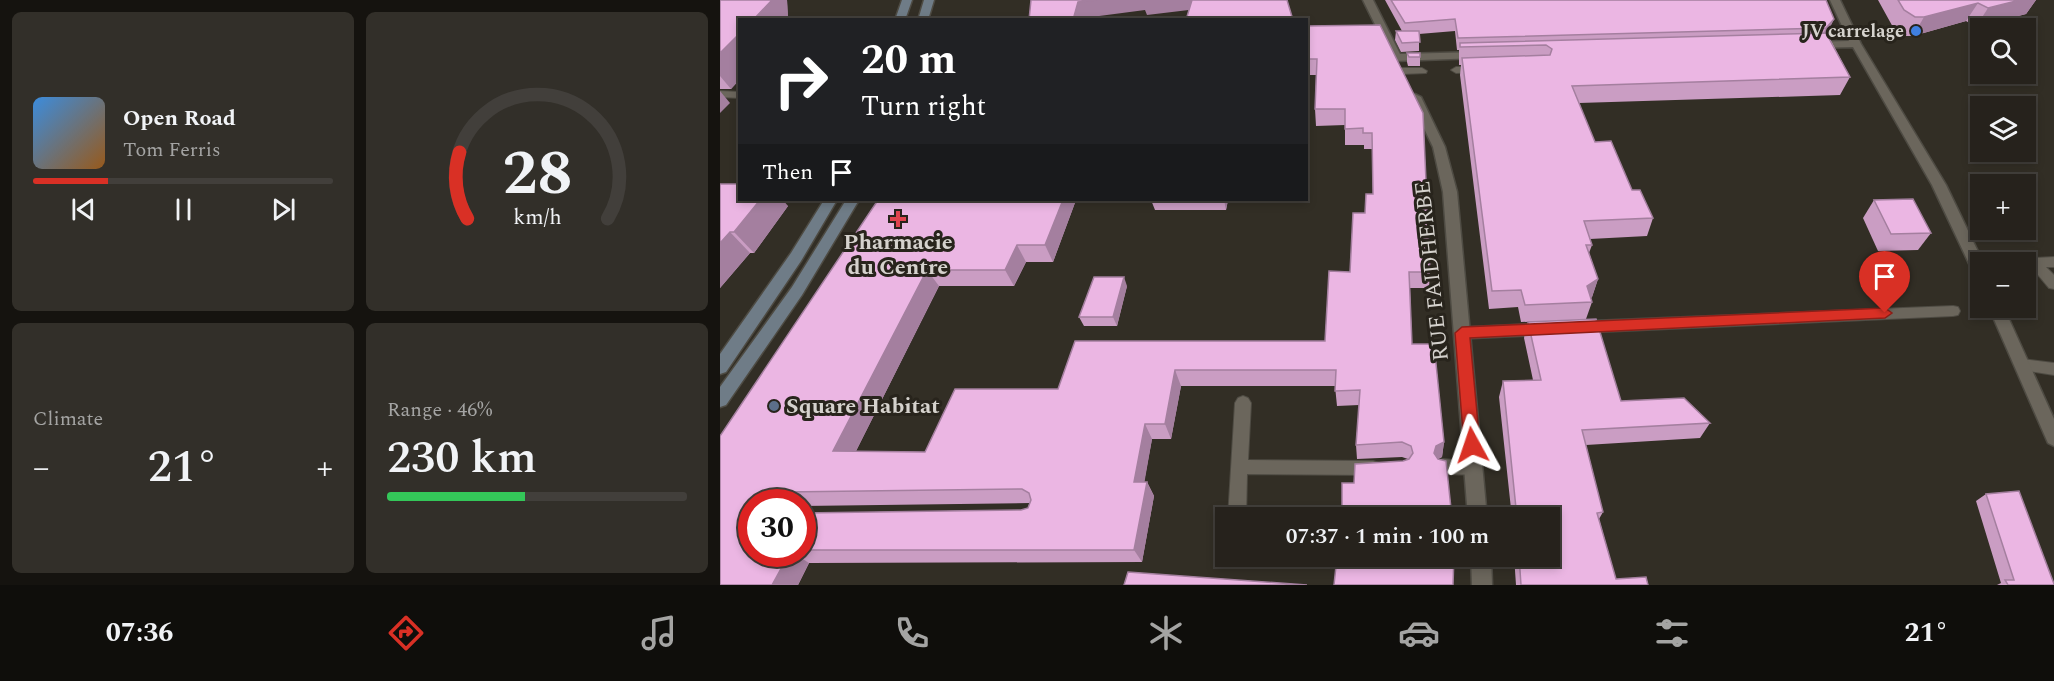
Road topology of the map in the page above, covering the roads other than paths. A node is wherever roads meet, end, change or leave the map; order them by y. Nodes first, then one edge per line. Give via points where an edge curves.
1 (907, 0) edge
2 (929, 0) edge
3 (1368, 0) edge
4 (1835, 0) edge
5 (901, 18) edge
6 (924, 18) edge
7 (1856, 44) junction
8 (1797, 45) edge
9 (1490, 54) edge
10 (1399, 64) junction
11 (1488, 69) edge
12 (1422, 70) dead end
13 (1456, 70) dead end
14 (720, 94) edge
15 (738, 95) edge
16 (829, 201) edge
17 (851, 201) edge
18 (1971, 252) edge
19 (2054, 262) edge
20 (2054, 284) edge
21 (1953, 311) dead end
22 (2001, 318) edge
23 (1462, 333) junction
24 (2022, 365) junction
25 (720, 367) edge
26 (2054, 369) edge
27 (720, 400) edge
28 (1243, 403) dead end
29 (2054, 438) edge
30 (1443, 466) edge
31 (1239, 467) junction
32 (1391, 467) edge
33 (1474, 467) junction
34 (1237, 507) edge
35 (1477, 507) edge
36 (1481, 567) edge
37 (1482, 585) edge

1 - 5 main road
2 - 6 main road
3 - 10 street, RUE FAIDHERBE
4 - 7 street
7 - 8 street
7 - 18 street via 1939,185
9 - 10 street
10 - 12 lane
10 - 23 street, RUE FAIDHERBE via 1439,147 1447,174
11 - 13 lane
14 - 15 lane
16 - 25 main road
17 - 27 main road via 796,291
19 - 20 lane via 2035,263
21 - 23 lane
22 - 24 street
23 - 33 street, RUE FAIDHERBE
24 - 26 lane
24 - 29 street
28 - 31 lane
30 - 33 lane
31 - 32 lane
31 - 34 lane
33 - 35 street, RUE FAIDHERBE
36 - 37 street

